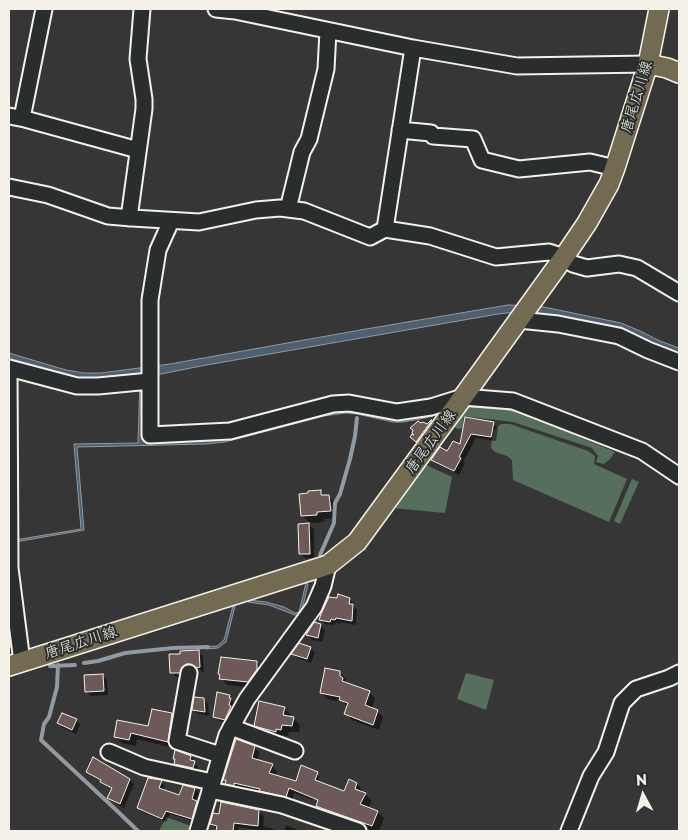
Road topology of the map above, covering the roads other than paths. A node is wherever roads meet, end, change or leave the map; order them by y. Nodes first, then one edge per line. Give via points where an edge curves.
1 (44, 9) edge
2 (142, 9) edge
3 (216, 9) edge
4 (659, 9) edge
5 (328, 31) junction
6 (413, 48) junction
7 (648, 64) junction
8 (679, 73) edge
9 (15, 117) edge
10 (400, 130) junction
11 (138, 150) junction
12 (615, 168) junction
13 (9, 186) edge
14 (288, 209) junction
15 (129, 218) junction
16 (171, 221) junction
17 (385, 229) junction
18 (564, 257) junction
19 (679, 293) edge
20 (524, 313) junction
21 (679, 362) edge
22 (9, 368) edge
23 (150, 374) junction
24 (459, 403) junction
25 (679, 476) edge
26 (328, 565) junction
27 (9, 568) edge
28 (15, 664) edge
29 (189, 673) dead end
30 (679, 673) edge
31 (231, 727) junction
32 (295, 751) dead end
33 (109, 752) dead end
34 (220, 755) junction
35 (211, 786) junction
36 (198, 831) edge
37 (358, 831) edge
38 (569, 831) edge

1 - 9 street
2 - 11 street via 138,59 144,109
3 - 5 street
4 - 7 main road, 唐尾広川線
5 - 6 street
5 - 14 street via 326,69
6 - 7 street via 517,66
6 - 10 street
7 - 8 main road
7 - 12 main road, 唐尾広川線
9 - 11 street
10 - 12 street via 473,139 482,160 519,168 590,162
10 - 17 street
11 - 15 street
12 - 18 main road, 唐尾広川線 via 587,222
13 - 15 street via 48,195 108,216
14 - 16 street via 256,210 200,222
14 - 17 street via 304,211 370,237
15 - 16 street
16 - 23 street via 158,250 150,300
17 - 18 street via 430,236 496,256 549,252
18 - 19 street via 572,264 587,268 619,264 636,268
18 - 20 main road, 唐尾広川線
20 - 21 street via 558,324 618,336
20 - 24 main road, 唐尾広川線
22 - 23 street via 77,386 98,386
22 - 27 street
23 - 24 street via 150,435 230,431 333,404 349,403 397,412
24 - 25 street via 513,401 642,451
24 - 26 main road, 唐尾広川線 via 357,542
26 - 28 main road, 唐尾広川線
26 - 31 street via 314,607 246,699
27 - 28 street
29 - 34 street via 177,741
30 - 38 street via 636,689 622,703 606,752 590,776
31 - 32 street
31 - 34 street
33 - 35 street via 144,767
34 - 35 street
35 - 36 street
35 - 37 street via 282,805

